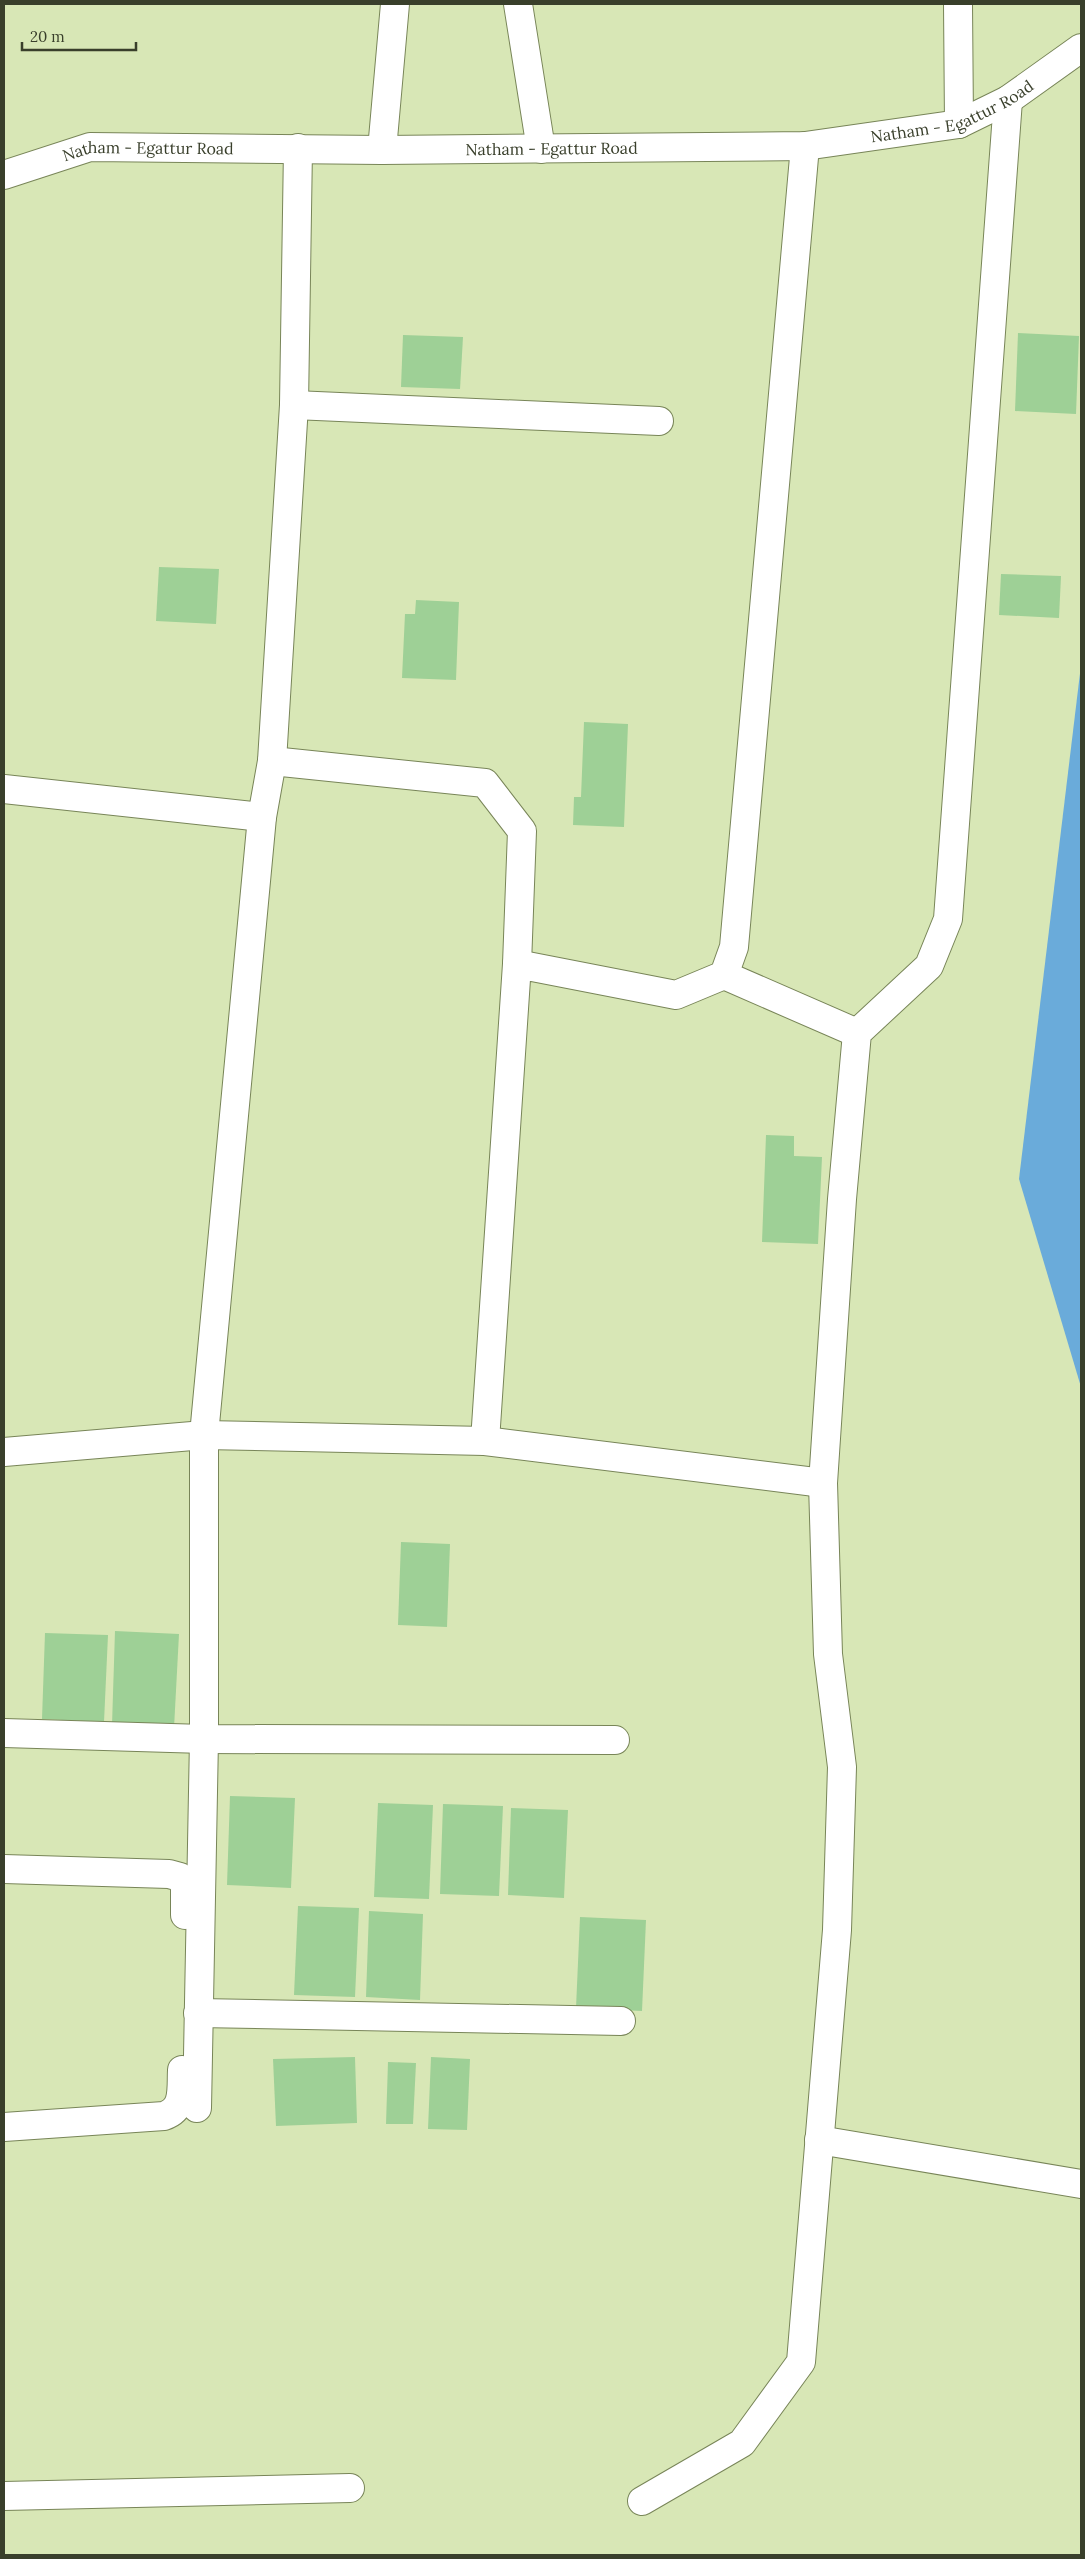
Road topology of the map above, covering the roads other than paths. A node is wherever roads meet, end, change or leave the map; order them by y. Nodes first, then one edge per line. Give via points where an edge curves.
1 (395, 4) edge
2 (518, 4) edge
3 (958, 4) edge
4 (1081, 48) edge
5 (1008, 100) junction
6 (959, 124) junction
7 (805, 146) junction
8 (298, 148) junction
9 (541, 149) junction
10 (382, 150) junction
11 (4, 175) edge
12 (294, 405) junction
13 (659, 421) dead end
14 (272, 761) junction
15 (4, 789) edge
16 (262, 817) junction
17 (517, 964) junction
18 (724, 975) junction
19 (858, 1033) junction
20 (204, 1435) junction
21 (485, 1441) junction
22 (4, 1452) edge
23 (823, 1483) junction
24 (4, 1733) edge
25 (204, 1739) junction
26 (615, 1740) dead end
27 (4, 1869) edge
28 (198, 2013) junction
29 (621, 2021) dead end
30 (197, 2108) dead end
31 (4, 2127) edge
32 (819, 2140) junction
33 (1081, 2184) edge
34 (350, 2488) dead end
35 (4, 2496) edge
36 (642, 2501) dead end

1 - 10 street
2 - 9 street
3 - 6 street
4 - 5 street, Natham - Egattur Road
5 - 6 street, Natham - Egattur Road
5 - 19 street via 948,920 929,966
6 - 7 street, Natham - Egattur Road
7 - 9 street, Natham - Egattur Road
7 - 18 street via 734,947
8 - 10 street, Natham - Egattur Road
8 - 11 street, Natham - Egattur Road via 90,147
8 - 12 street
9 - 10 street, Natham - Egattur Road
12 - 13 street
12 - 14 street
14 - 16 street
14 - 17 street via 484,783 522,831
15 - 16 street
16 - 20 street
17 - 18 street via 676,995
17 - 21 street
18 - 19 street
19 - 23 street via 842,1199
20 - 21 street
20 - 22 street
20 - 25 street
21 - 23 street
23 - 32 street via 828,1654 842,1767 837,1930
24 - 25 street
25 - 26 street
25 - 28 street
27 - 31 street via 169,1874 180,1877 186,1886 181,2102 174,2112 164,2116
28 - 29 street
28 - 30 street
32 - 33 street
32 - 36 street via 801,2362 742,2443
34 - 35 street

